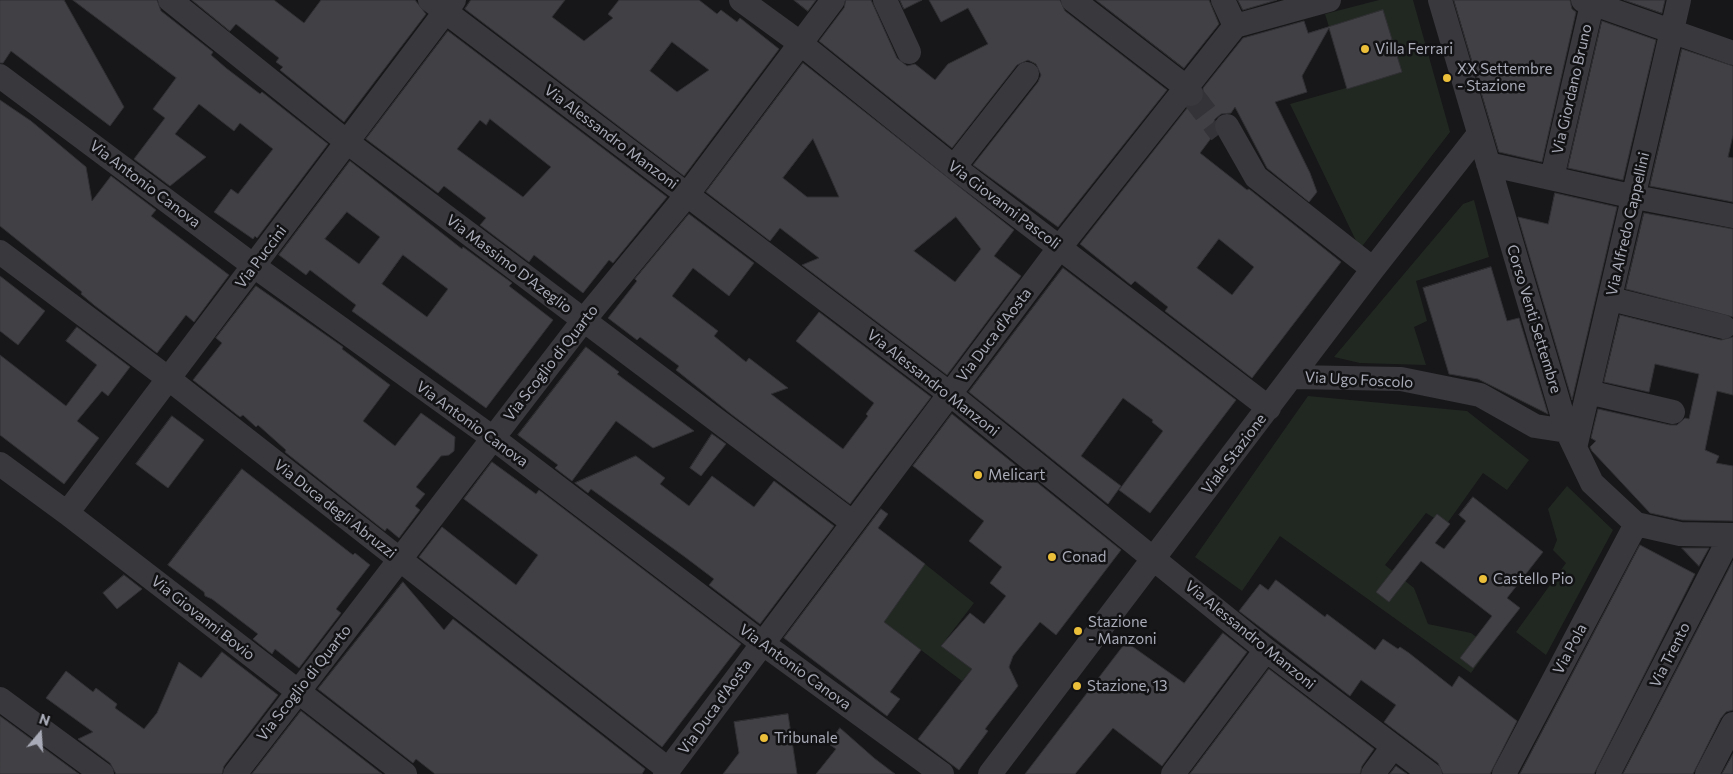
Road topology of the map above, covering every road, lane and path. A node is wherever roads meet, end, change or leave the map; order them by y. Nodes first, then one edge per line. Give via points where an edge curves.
1 (170, 0) edge
2 (742, 0) edge
3 (833, 0) edge
4 (885, 0) edge
5 (1073, 0) edge
6 (1223, 0) edge
7 (1329, 0) edge
8 (1440, 0) edge
9 (1679, 0) edge
10 (1589, 1) edge
11 (443, 4) edge
12 (1235, 26) junction
13 (1672, 32) junction
14 (800, 43) junction
15 (909, 52) dead end
16 (1733, 53) edge
17 (1027, 74) dead end
18 (0, 76) edge
19 (1192, 88) junction
20 (1224, 129) tunnel mouth
21 (1479, 134) junction
22 (347, 142) junction
23 (1488, 164) junction
24 (954, 167) junction
25 (1552, 178) junction
26 (687, 194) junction
27 (1635, 197) junction
28 (1733, 216) edge
29 (1060, 247) junction
30 (0, 252) edge
31 (254, 266) junction
32 (1373, 269) junction
33 (1611, 299) junction
34 (583, 321) junction
35 (1724, 327) dead end
36 (1292, 377) junction
37 (168, 379) junction
38 (1588, 392) junction
39 (950, 394) junction
40 (1269, 408) junction
41 (1672, 412) dead end
42 (493, 438) junction
43 (1571, 439) junction
44 (0, 464) edge
45 (67, 513) junction
46 (852, 522) junction
47 (1636, 524) junction
48 (1732, 535) edge
49 (400, 559) junction
50 (1155, 559) junction
51 (762, 643) junction
52 (1266, 650) junction
53 (298, 692) junction
54 (0, 698) edge
55 (1733, 724) edge
56 (1394, 747) junction
57 (667, 772) edge
58 (102, 774) edge
59 (235, 774) edge
60 (404, 774) edge
61 (942, 774) edge
62 (990, 774) edge
63 (1173, 774) edge
64 (1373, 774) edge
65 (1430, 774) edge
66 (1504, 774) edge
67 (1608, 774) edge
68 (1707, 774) edge

1 - 22 street, Via Massimo D'Azeglio
2 - 14 street, Via Giovanni Pascoli
3 - 14 street, Via Scoglio di Quarto
4 - 15 street
5 - 19 street
6 - 12 street
7 - 12 street
8 - 21 street, Corso Venti Settembre
9 - 13 street, Via Alfredo Cappellini
10 - 13 street
10 - 25 street, Via Giordano Bruno
11 - 22 street, Via Puccini
11 - 26 street, Via Alessandro Manzoni
12 - 19 street, Via Duca d'Aosta
13 - 16 street
13 - 27 street, Via Alfredo Cappellini
14 - 24 street, Via Giovanni Pascoli
14 - 26 street, Via Scoglio di Quarto
17 - 24 street
18 - 31 street, Via Antonio Canova
19 - 29 street, Via Duca d'Aosta
20 - 32 street via 1256,177
21 - 23 street, Corso Venti Settembre
21 - 32 street, Viale Stazione
22 - 31 street, Via Puccini
22 - 34 street, Via Massimo D'Azeglio
23 - 25 street
23 - 43 street, Corso Venti Settembre
24 - 29 street, Via Giovanni Pascoli
25 - 27 street
26 - 34 street, Via Scoglio di Quarto
26 - 39 street, Via Alessandro Manzoni
27 - 28 street
27 - 33 street, Via Alfredo Cappellini
29 - 39 street, Via Duca d'Aosta
29 - 40 street, Via Giovanni Pascoli
30 - 37 street, Via Duca degli Abruzzi
31 - 37 street, Via Puccini
31 - 42 street, Via Antonio Canova
32 - 36 street, Viale Stazione
33 - 35 street
33 - 38 street, Via Alfredo Cappellini
34 - 42 street, Via Scoglio di Quarto
34 - 46 street, Via Massimo D'Azeglio
36 - 40 street, Viale Stazione
36 - 43 street, Via Ugo Foscolo via 1401,379 1480,395 1535,426
37 - 45 street, Via Puccini
37 - 49 street, Via Duca degli Abruzzi
38 - 41 street
38 - 43 street, Via Alfredo Cappellini
39 - 46 street, Via Duca d'Aosta
39 - 50 street, Via Alessandro Manzoni
40 - 50 street, Viale Stazione
42 - 49 street, Via Scoglio di Quarto
42 - 51 street, Via Antonio Canova
43 - 47 street, Corso Venti Settembre via 1592,483
44 - 45 street, Via Giovanni Bovio
45 - 53 street, Via Giovanni Bovio
46 - 51 street, Via Duca d'Aosta
47 - 48 street via 1680,534
47 - 66 street, Via Pola
48 - 67 street, Via Trento
49 - 53 street, Via Scoglio di Quarto
49 - 57 street, Via Duca degli Abruzzi
50 - 52 street, Via Alessandro Manzoni
50 - 62 street, Viale Stazione
51 - 57 street, Via Duca d'Aosta
51 - 61 street, Via Antonio Canova
52 - 56 street, Via Alessandro Manzoni
52 - 63 street
53 - 59 street, Via Scoglio di Quarto
53 - 60 street, Via Giovanni Bovio
54 - 58 street
55 - 68 street
56 - 64 street
56 - 65 street, Via Alessandro Manzoni

